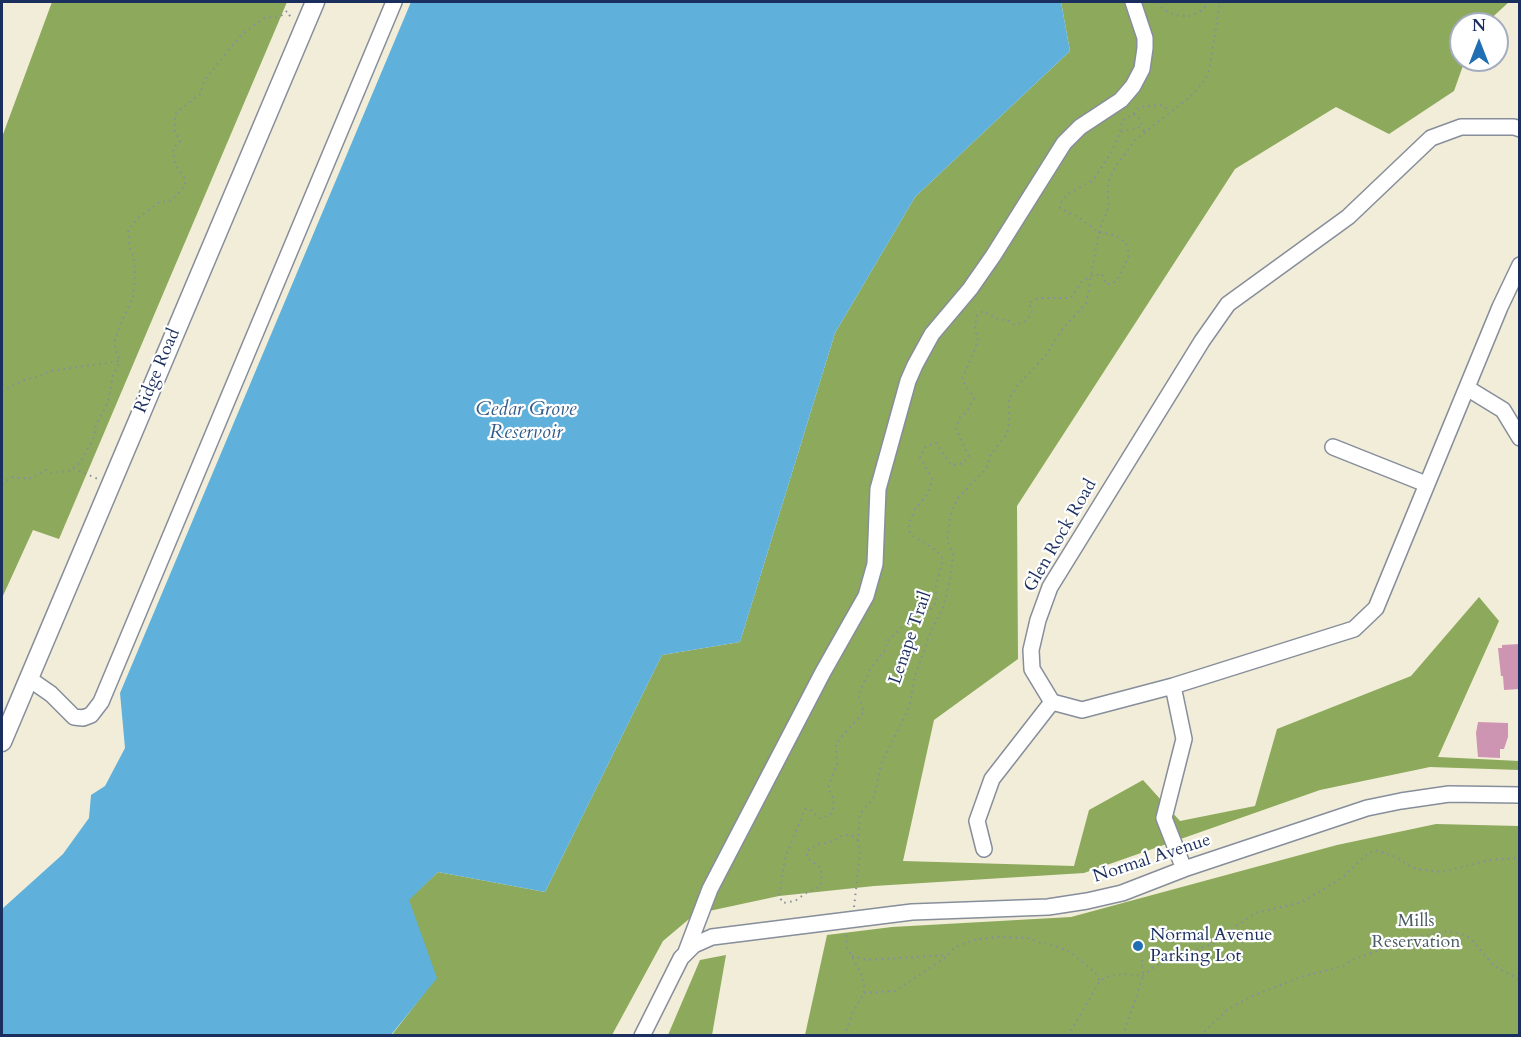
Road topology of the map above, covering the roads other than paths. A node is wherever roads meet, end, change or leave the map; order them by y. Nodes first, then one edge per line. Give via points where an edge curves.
1 (315, 2) edge
2 (394, 2) edge
3 (1133, 2) edge
4 (1520, 129) edge
5 (1520, 265) edge
6 (1516, 283) edge
7 (1467, 388) junction
8 (1520, 438) edge
9 (1333, 447) dead end
10 (1426, 484) junction
11 (28, 678) junction
12 (1173, 686) junction
13 (1052, 702) junction
14 (2, 742) edge
15 (1520, 795) edge
16 (984, 849) dead end
17 (1184, 869) junction
18 (686, 951) junction
19 (642, 1035) edge

1 - 11 main road, Ridge Road
2 - 11 street via 101,702 91,715 74,717
3 - 18 street via 1145,38 1142,69 1133,86 1064,143 993,256 932,334 915,364 878,489 875,564 866,596 710,889
4 - 13 street, Glen Rock Road via 1461,127 1431,138 1348,217 1228,304 1050,587 1031,650 1032,669
5 - 6 street
6 - 7 street
7 - 8 street via 1503,410
7 - 10 street
9 - 10 street
10 - 12 street via 1376,608 1354,629
11 - 14 main road, Ridge Road
12 - 13 street via 1082,710
12 - 17 street via 1184,739 1164,818
13 - 16 street via 992,779 977,821
15 - 17 street, Normal Avenue via 1449,794 1367,808
17 - 18 street, Normal Avenue via 1122,893 1048,907 912,912 850,919 712,937
18 - 19 street

